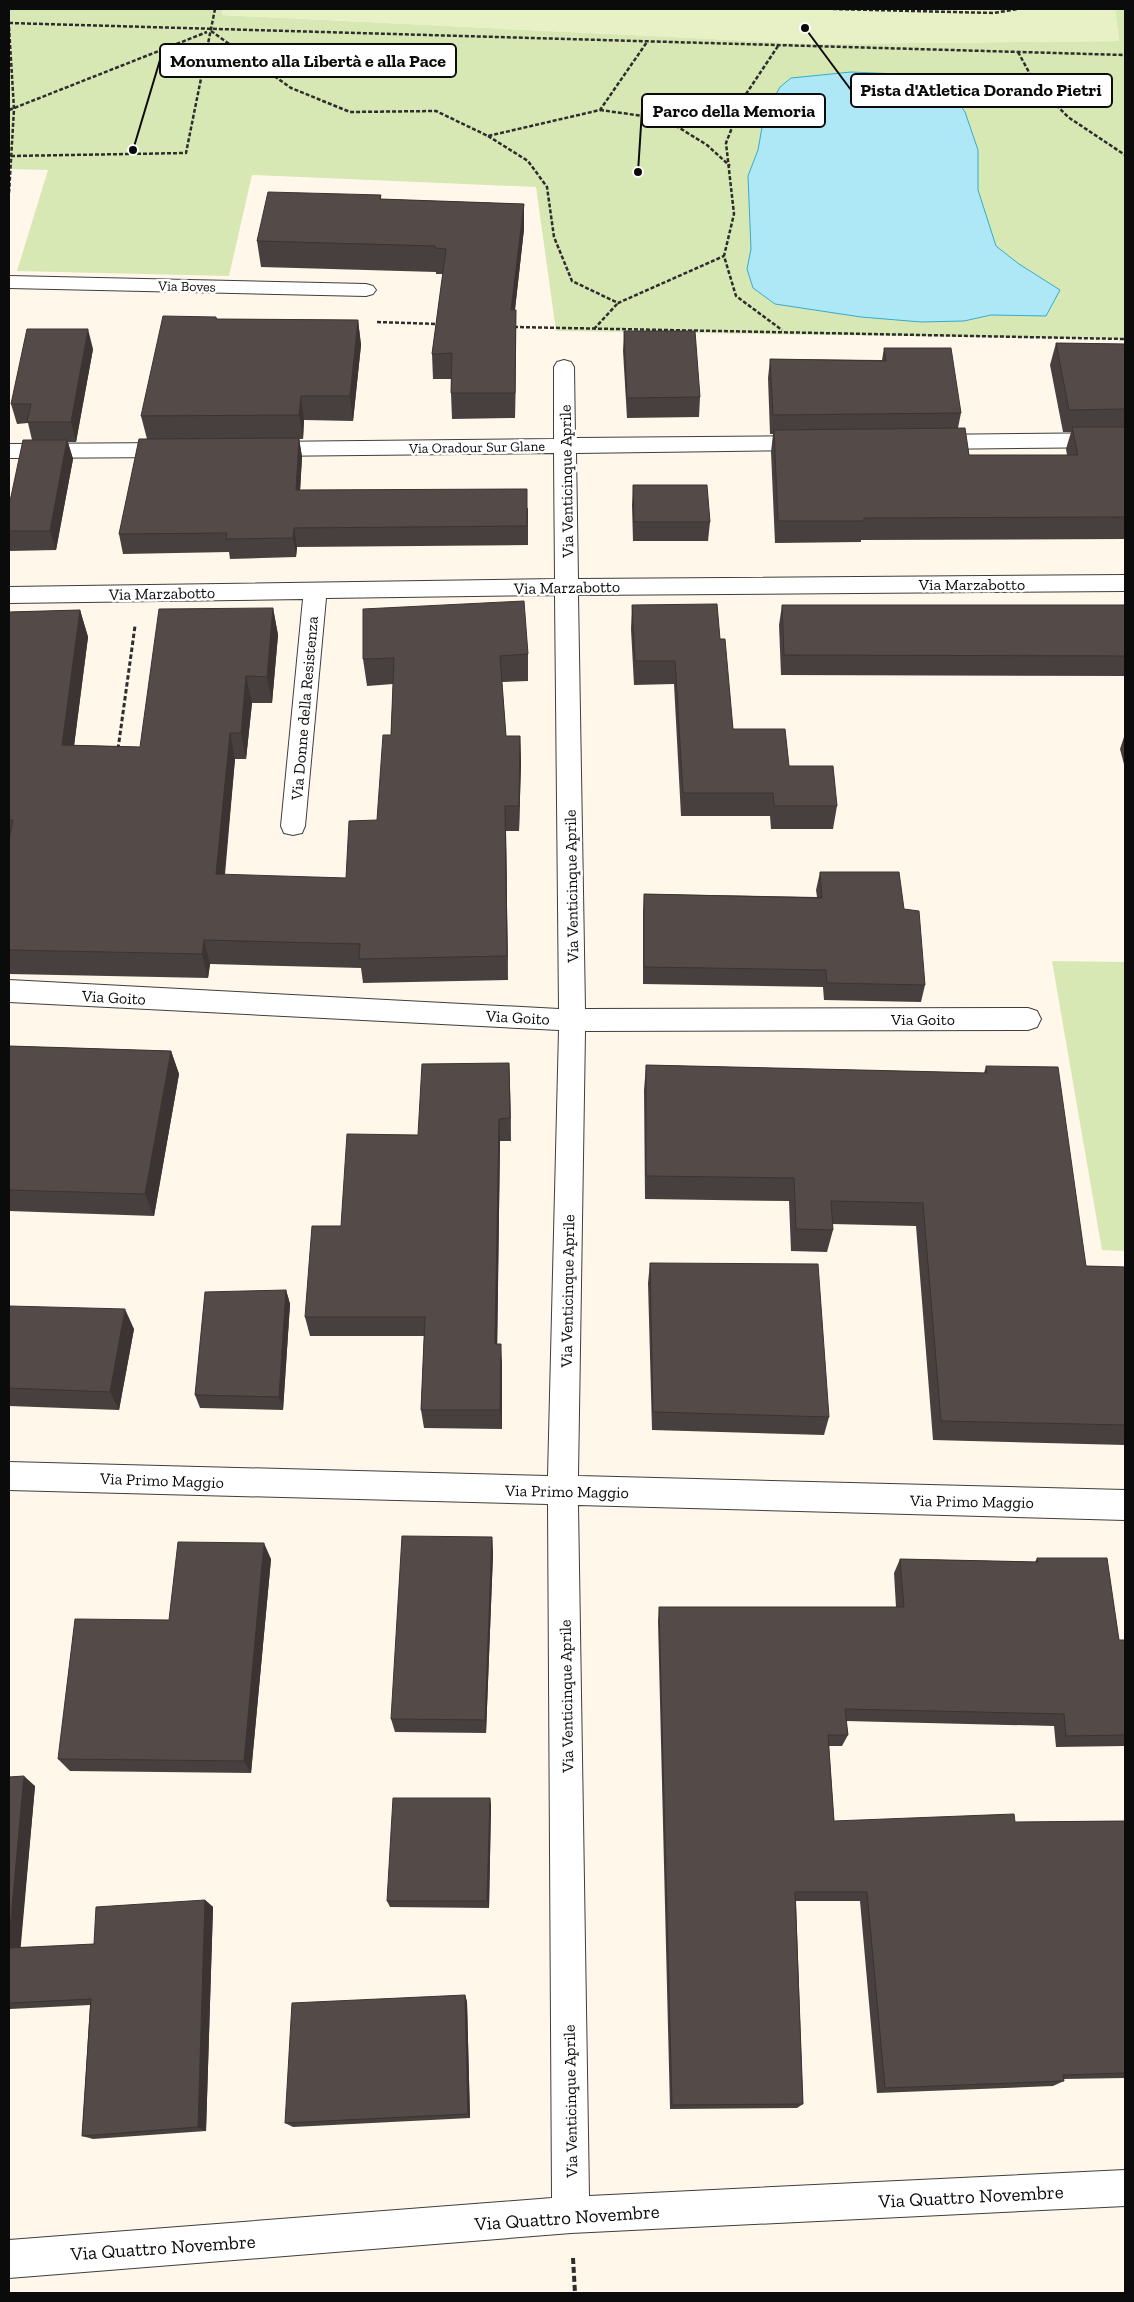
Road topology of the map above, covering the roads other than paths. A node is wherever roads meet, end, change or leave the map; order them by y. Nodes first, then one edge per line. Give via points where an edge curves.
1 (9, 282) edge
2 (366, 290) dead end
3 (564, 368) dead end
4 (1125, 440) edge
5 (906, 442) edge
6 (826, 443) edge
7 (566, 446) junction
8 (248, 449) edge
9 (198, 450) edge
10 (9, 451) edge
11 (1125, 583) edge
12 (568, 586) junction
13 (315, 590) junction
14 (9, 595) edge
15 (293, 826) dead end
16 (9, 991) edge
17 (1028, 1019) dead end
18 (572, 1020) junction
19 (9, 1476) edge
20 (564, 1491) junction
21 (1125, 1505) edge
22 (1125, 2188) edge
23 (571, 2215) junction
24 (9, 2259) edge

1 - 2 street, Via Boves
3 - 7 street, Via Venticinque Aprile
4 - 5 street
6 - 7 street, Via Oradour Sur Glane
7 - 8 street, Via Oradour Sur Glane
7 - 12 street, Via Venticinque Aprile
9 - 10 street
11 - 12 street, Via Marzabotto
12 - 13 street, Via Marzabotto
12 - 18 street, Via Venticinque Aprile
13 - 14 street, Via Marzabotto
13 - 15 street, Via Donne della Resistenza
16 - 18 street, Via Goito
17 - 18 street, Via Goito
18 - 20 street, Via Venticinque Aprile
19 - 20 street, Via Primo Maggio
20 - 21 street, Via Primo Maggio
20 - 23 street, Via Venticinque Aprile
22 - 23 street, Via Quattro Novembre
23 - 24 street, Via Quattro Novembre

